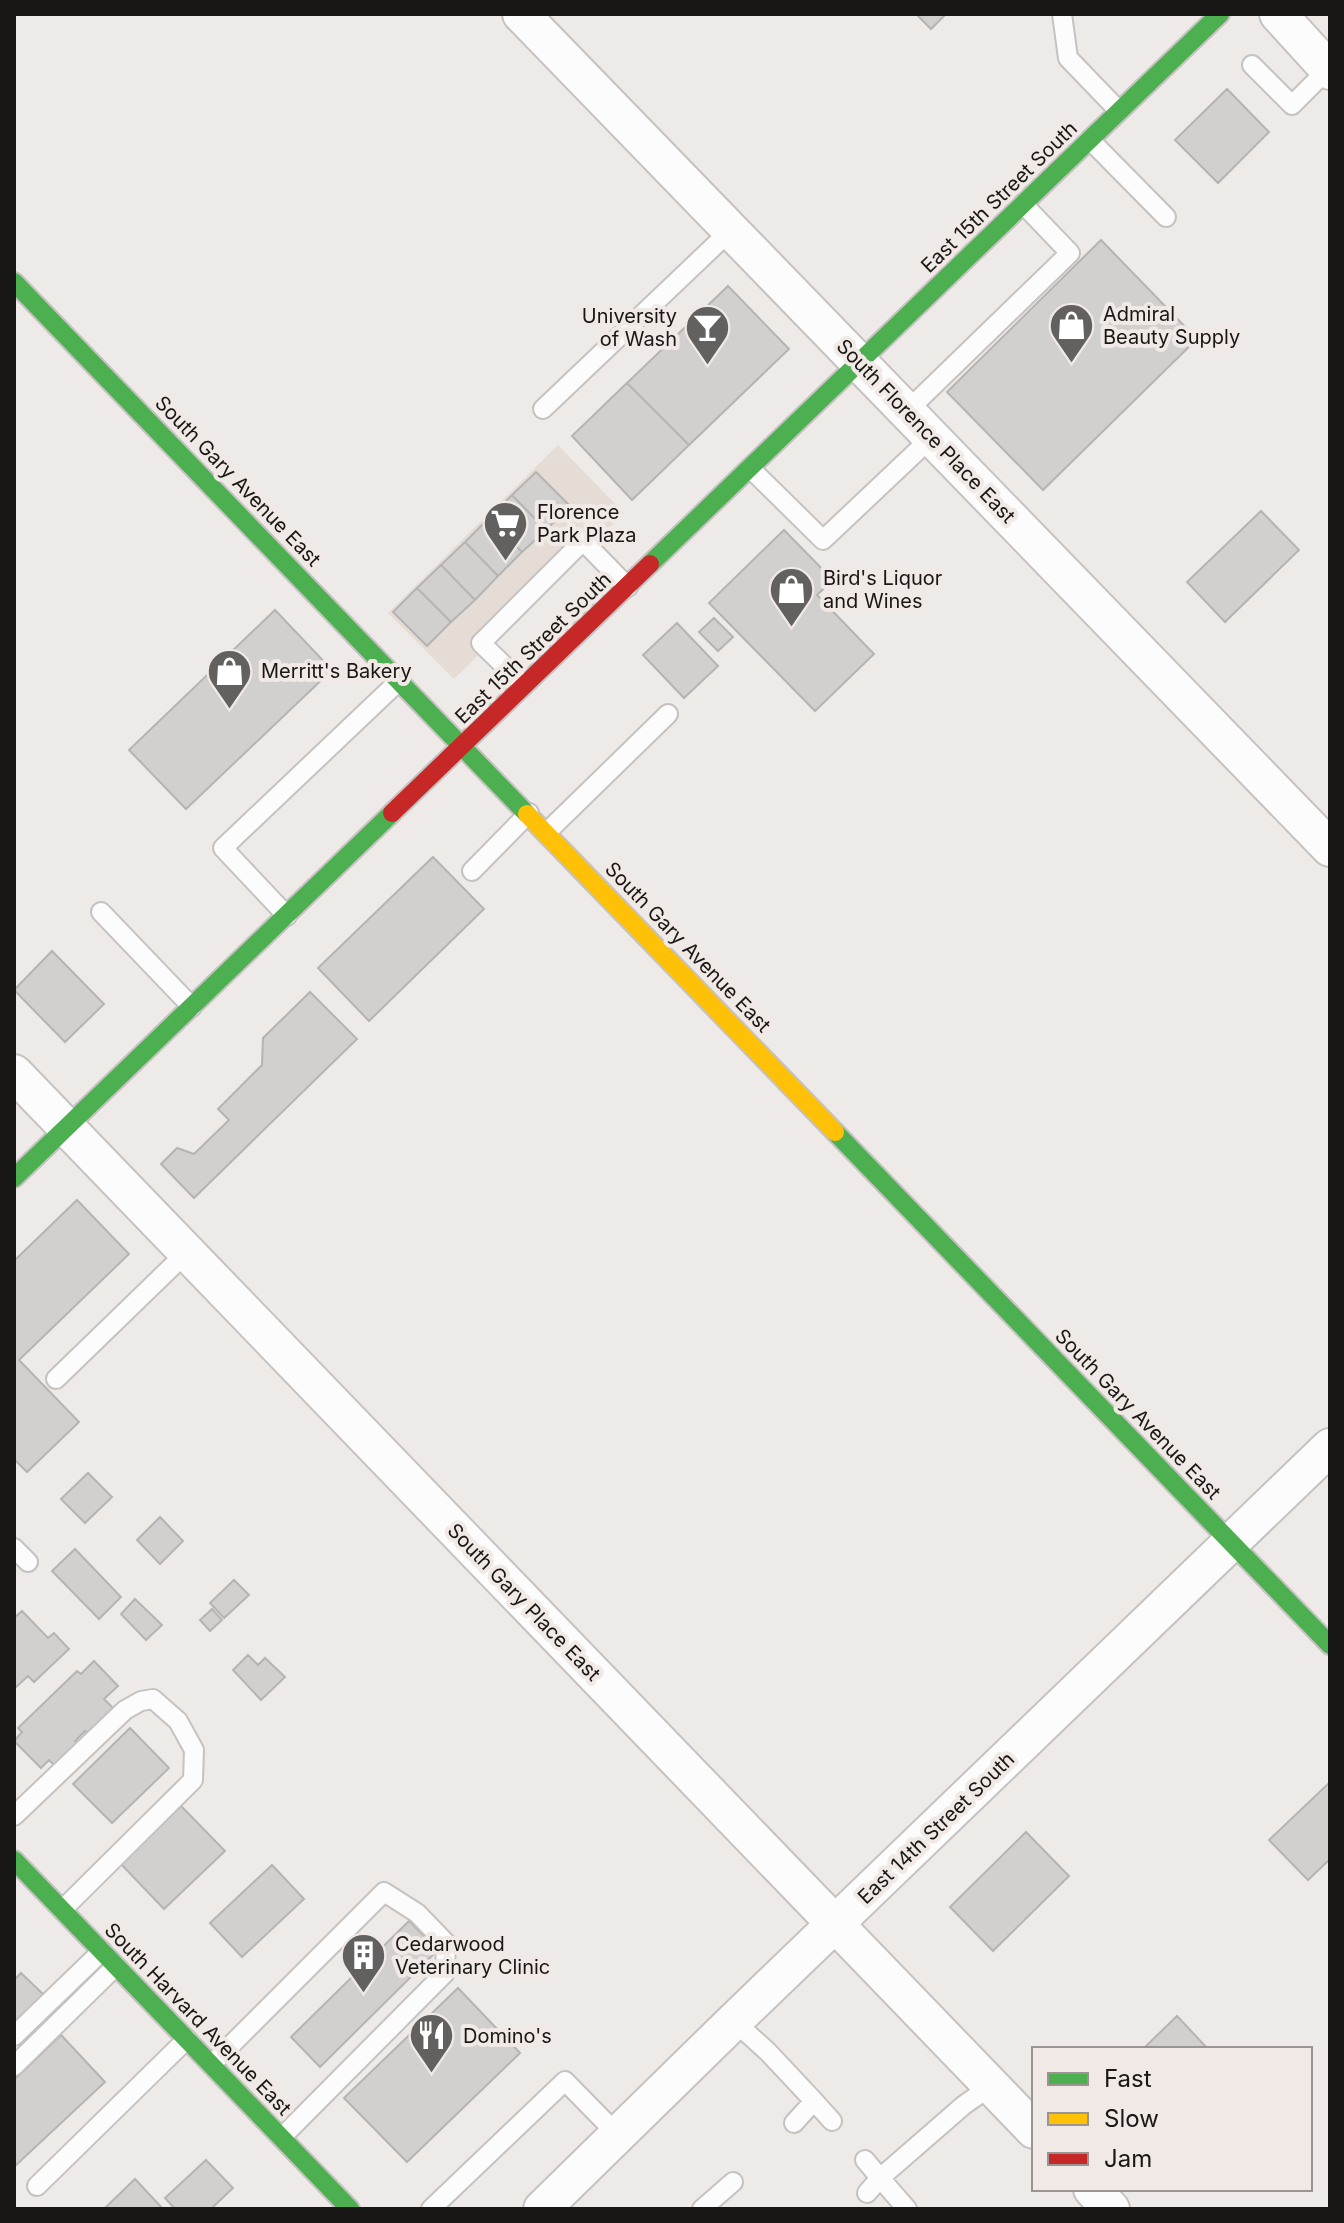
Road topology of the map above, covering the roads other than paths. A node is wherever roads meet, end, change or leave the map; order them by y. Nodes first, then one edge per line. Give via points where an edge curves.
1 (521, 14) edge
2 (1062, 14) edge
3 (1220, 14) edge
4 (1278, 14) edge
5 (1252, 65) dead end
6 (1329, 70) edge
7 (1119, 111) junction
8 (1090, 140) junction
9 (1023, 204) junction
10 (1166, 217) dead end
11 (731, 230) junction
12 (14, 282) edge
13 (859, 362) junction
14 (543, 409) dead end
15 (907, 411) junction
16 (932, 437) junction
17 (750, 468) junction
18 (628, 587) junction
19 (400, 680) junction
20 (525, 686) junction
21 (668, 714) dead end
22 (463, 746) junction
23 (529, 813) junction
24 (547, 832) junction
25 (1330, 848) edge
26 (472, 871) dead end
27 (101, 912) dead end
28 (287, 916) junction
29 (192, 1007) junction
30 (14, 1073) edge
31 (67, 1128) junction
32 (14, 1178) edge
33 (186, 1253) junction
34 (56, 1379) dead end
35 (1330, 1447) edge
36 (1231, 1543) junction
37 (14, 1548) edge
38 (28, 1562) dead end
39 (1330, 1645) edge
40 (14, 1816) edge
41 (14, 1860) edge
42 (62, 1910) junction
43 (835, 1925) junction
44 (102, 1951) junction
45 (116, 1966) junction
46 (734, 2021) junction
47 (14, 2036) edge
48 (187, 2039) junction
49 (212, 2064) junction
50 (14, 2066) edge
51 (991, 2086) junction
52 (814, 2101) junction
53 (832, 2121) dead end
54 (794, 2123) dead end
55 (1032, 2128) edge
56 (618, 2135) junction
57 (281, 2137) junction
58 (865, 2160) dead end
59 (880, 2178) junction
60 (733, 2182) dead end
61 (37, 2186) dead end
62 (1094, 2191) edge
63 (867, 2193) dead end
64 (350, 2209) edge
65 (431, 2209) edge
66 (542, 2209) edge
67 (702, 2209) edge
68 (907, 2209) edge
69 (1111, 2209) edge

1 - 11 street, South Florence Place East
2 - 7 lane via 1068,58
3 - 7 main road, East 15th Street South
4 - 6 street
5 - 6 lane via 1292,105
7 - 8 main road, East 15th Street South
8 - 9 main road, East 15th Street South
8 - 10 lane
9 - 13 main road, East 15th Street South
9 - 15 lane via 1070,253
11 - 13 street, South Florence Place East
11 - 14 lane
12 - 19 main road, South Gary Avenue East
13 - 15 street, South Florence Place East
13 - 17 main road, East 15th Street South
15 - 16 street, South Florence Place East
16 - 17 lane via 823,540
16 - 25 street, South Florence Place East
17 - 18 main road, East 15th Street South
18 - 20 main road, East 15th Street South
18 - 20 lane via 583,541 481,643
19 - 22 main road, South Gary Avenue East
19 - 28 lane via 223,848
20 - 22 main road, East 15th Street South
21 - 24 lane
22 - 23 main road, South Gary Avenue East
22 - 28 main road, East 15th Street South
23 - 24 main road, South Gary Avenue East
23 - 26 lane
24 - 36 main road, South Gary Avenue East
27 - 29 lane
28 - 29 main road, East 15th Street South
29 - 31 main road, East 15th Street South
30 - 31 street, South Gary Place East
31 - 32 main road, East 15th Street South
31 - 33 street, South Gary Place East
33 - 34 lane
33 - 43 street, South Gary Place East
35 - 36 street, East 14th Street South
36 - 39 main road, South Gary Avenue East
36 - 43 street, East 14th Street South
37 - 38 lane
40 - 42 lane via 125,1710 141,1701 153,1699 178,1721 194,1750 193,1780
41 - 42 main road, South Harvard Avenue East
42 - 44 main road, South Harvard Avenue East
43 - 46 street, East 14th Street South
43 - 51 street, South Gary Place East
44 - 45 main road, South Harvard Avenue East
44 - 47 lane
45 - 48 main road, South Harvard Avenue East
45 - 50 lane
46 - 52 lane
46 - 56 street, East 14th Street South
48 - 49 main road, South Harvard Avenue East
48 - 61 lane
49 - 57 main road, South Harvard Avenue East
49 - 57 lane via 384,1892 417,1913 446,1943 445,1973
51 - 55 street, South Gary Place East
51 - 59 lane
52 - 53 lane
52 - 54 lane
56 - 65 lane via 565,2081
56 - 66 street, East 14th Street South
57 - 64 main road, South Harvard Avenue East
58 - 59 lane
59 - 63 lane
59 - 68 lane
60 - 67 lane
62 - 69 street

